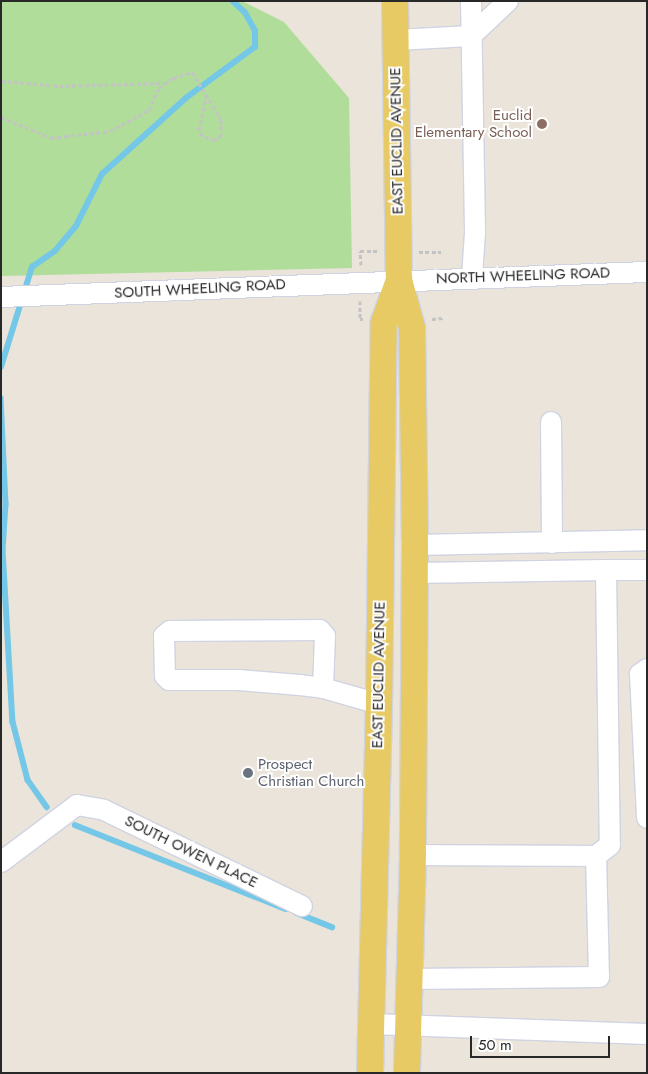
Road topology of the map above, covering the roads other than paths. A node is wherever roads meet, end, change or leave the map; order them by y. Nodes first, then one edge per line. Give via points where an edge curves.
1 (395, 1) edge
2 (471, 1) edge
3 (508, 1) edge
4 (471, 36) junction
5 (396, 40) junction
6 (647, 272) edge
7 (472, 277) junction
8 (398, 280) junction
9 (3, 297) edge
10 (551, 422) dead end
11 (647, 540) edge
12 (552, 543) junction
13 (415, 545) junction
14 (606, 570) junction
15 (647, 570) edge
16 (415, 573) junction
17 (647, 668) edge
18 (323, 688) junction
19 (379, 704) junction
20 (647, 818) edge
21 (413, 855) junction
22 (596, 856) junction
23 (1, 862) edge
24 (302, 906) dead end
25 (410, 979) junction
26 (371, 1024) junction
27 (408, 1025) junction
28 (647, 1034) edge
29 (370, 1073) edge
30 (407, 1073) edge

1 - 5 main road, EAST EUCLID AVENUE
2 - 4 street
3 - 4 street
4 - 5 street
4 - 7 street via 475,233
5 - 8 main road, EAST EUCLID AVENUE
6 - 7 street, NORTH WHEELING ROAD
7 - 8 street, NORTH WHEELING ROAD
8 - 9 street, SOUTH WHEELING ROAD
8 - 13 main road, EAST EUCLID AVENUE via 412,328
8 - 19 main road, EAST EUCLID AVENUE via 384,322
10 - 12 street
11 - 12 street
12 - 13 street
13 - 16 main road, EAST EUCLID AVENUE
14 - 15 street
14 - 16 street
14 - 22 street via 610,846
16 - 21 main road, EAST EUCLID AVENUE
17 - 20 street via 640,674
18 - 18 street via 238,680 169,680 165,676 164,636 170,631 320,630 325,636
18 - 19 street
19 - 26 main road, EAST EUCLID AVENUE
21 - 22 street
21 - 25 main road, EAST EUCLID AVENUE
22 - 25 street via 599,977
23 - 24 street, SOUTH OWEN PLACE via 77,804 104,810
25 - 27 main road, EAST EUCLID AVENUE
26 - 27 street
26 - 29 main road, EAST EUCLID AVENUE
27 - 28 street
27 - 30 main road, EAST EUCLID AVENUE

